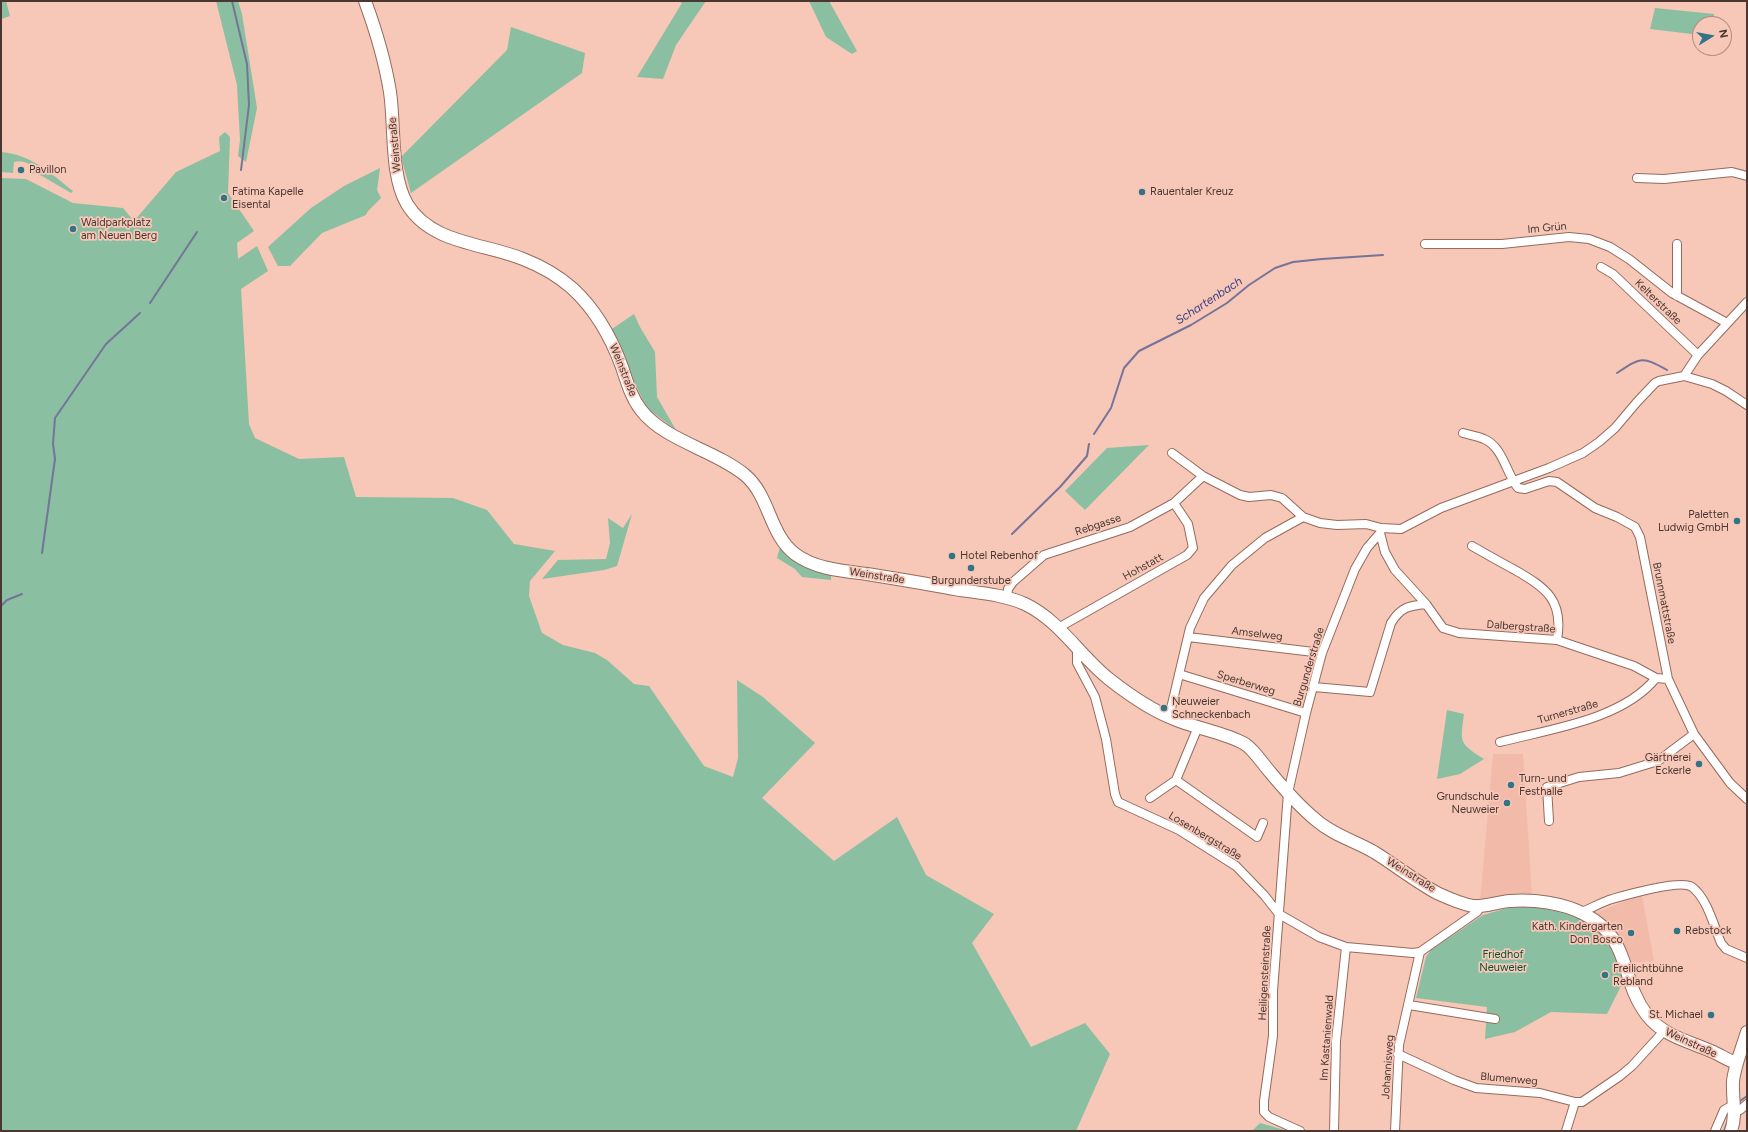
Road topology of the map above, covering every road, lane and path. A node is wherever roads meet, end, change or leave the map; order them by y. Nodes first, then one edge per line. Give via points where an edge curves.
1 (366, 1) edge
2 (1747, 176) edge
3 (1637, 178) dead end
4 (1425, 244) dead end
5 (1677, 244) dead end
6 (1600, 267) dead end
7 (1678, 296) junction
8 (1747, 302) edge
9 (1727, 322) junction
10 (1698, 356) junction
11 (1684, 376) junction
12 (1747, 405) edge
13 (1463, 433) dead end
14 (1172, 453) dead end
15 (1203, 476) junction
16 (1512, 480) junction
17 (1174, 503) junction
18 (1303, 517) junction
19 (1381, 531) junction
20 (1472, 546) dead end
21 (1007, 598) junction
22 (1426, 604) junction
23 (1058, 628) junction
24 (1188, 637) junction
25 (1558, 640) junction
26 (1077, 648) junction
27 (1322, 653) junction
28 (1178, 674) junction
29 (1656, 678) junction
30 (1668, 679) junction
31 (1314, 687) junction
32 (1306, 713) junction
33 (1169, 717) junction
34 (1198, 728) junction
35 (1694, 734) junction
36 (1500, 742) dead end
37 (1176, 780) junction
38 (1288, 793) junction
39 (1150, 798) dead end
40 (1746, 799) edge
41 (1549, 821) dead end
42 (1263, 823) dead end
43 (1481, 906) junction
44 (1581, 912) junction
45 (1279, 914) junction
46 (1346, 947) junction
47 (1420, 952) junction
48 (1747, 958) edge
49 (1409, 1005) junction
50 (1495, 1019) dead end
51 (1664, 1032) junction
52 (1747, 1032) edge
53 (1398, 1054) junction
54 (1737, 1063) junction
55 (1575, 1102) junction
56 (1747, 1104) edge
57 (1733, 1108) junction
58 (1300, 1131) edge
59 (1334, 1131) edge
60 (1395, 1131) edge
61 (1566, 1131) edge
62 (1715, 1131) edge
63 (1731, 1131) edge

1 - 21 main road, Weinstraße via 377,34 391,98 397,174 402,195 410,210 421,222 450,238 526,260 553,273 576,291 595,313 609,337 639,407 651,421 743,473 762,495 782,540 801,558 833,569
2 - 3 street via 1732,172 1664,179
4 - 7 street, Im Grün via 1502,244 1569,237 1589,239 1610,247 1629,259
5 - 7 street
6 - 10 street, Kelterstraße via 1613,274
7 - 9 street, Im Grün
8 - 9 street
9 - 10 street
10 - 11 street
11 - 12 street via 1712,384
11 - 16 street via 1655,384 1599,442 1549,468
13 - 16 street via 1493,444
14 - 15 street
15 - 17 street, Rebgasse
15 - 18 street via 1240,495 1271,495 1282,498
16 - 19 street via 1442,508 1401,529
16 - 30 street, Brunnmattstraße via 1518,488 1525,489 1549,481 1557,482 1595,508 1634,527 1640,537
17 - 21 street, Rebgasse via 1130,527 1044,555 1013,582 1008,589
17 - 23 street, Hohstatt via 1188,524 1193,548 1187,555
18 - 19 street via 1337,525 1366,524
18 - 24 street via 1265,538 1232,565 1204,598
19 - 22 street, Dalbergstraße via 1385,552 1395,570
19 - 27 street, Burgunderstraße via 1355,569
20 - 25 street via 1540,585 1553,602 1559,618
21 - 23 main road, Weinstraße via 1028,605
22 - 25 street, Dalbergstraße via 1443,628 1459,633
22 - 31 street via 1407,607 1397,613 1391,623 1370,692
23 - 26 main road, Weinstraße
24 - 27 street, Amselweg
24 - 28 street
25 - 29 street, Dalbergstraße via 1634,666
26 - 33 main road, Weinstraße via 1105,676
26 - 45 street, Losenbergstraße via 1078,663 1095,697 1118,802 1179,830 1236,866
27 - 31 street, Burgunderstraße
28 - 32 street, Sperberweg
28 - 33 street
29 - 30 street, Dalbergstraße
29 - 36 street, Turnerstraße via 1646,689 1612,710 1595,717
30 - 35 street, Brunnmattstraße
31 - 32 street, Burgunderstraße
32 - 38 street, Burgunderstraße
33 - 34 main road, Weinstraße
34 - 37 street
34 - 38 main road, Weinstraße via 1240,742 1251,749
35 - 40 street, Brunnmattstraße via 1730,783
35 - 41 street via 1658,761 1619,773 1579,777 1547,787
37 - 39 street
37 - 42 street via 1257,837
38 - 43 main road, Weinstraße via 1318,823 1340,836 1370,849 1434,891 1461,903
38 - 45 street, Heiligensteinstraße
43 - 44 main road, Weinstraße via 1508,901 1536,901
43 - 47 street
44 - 48 street via 1610,899 1678,884 1691,886 1702,897 1721,943 1726,949
44 - 51 main road, Weinstraße via 1602,925 1614,940 1624,958 1638,1001
45 - 46 street, Losenbergstraße via 1319,937
45 - 58 street, Heiligensteinstraße via 1273,991 1273,1036 1264,1112 1269,1117
46 - 47 street, Losenbergstraße
46 - 59 street, Im Kastanienwald via 1336,1041
47 - 49 street, Johannisweg
49 - 50 street
49 - 53 street, Johannisweg
51 - 54 main road, Weinstraße
51 - 55 street via 1620,1076 1582,1102
52 - 54 main road
53 - 55 street, Blumenweg via 1476,1088 1540,1093
53 - 60 street, Johannisweg
54 - 57 main road via 1733,1081
55 - 61 street
56 - 57 street via 1740,1110
57 - 62 street via 1724,1110
57 - 63 main road

